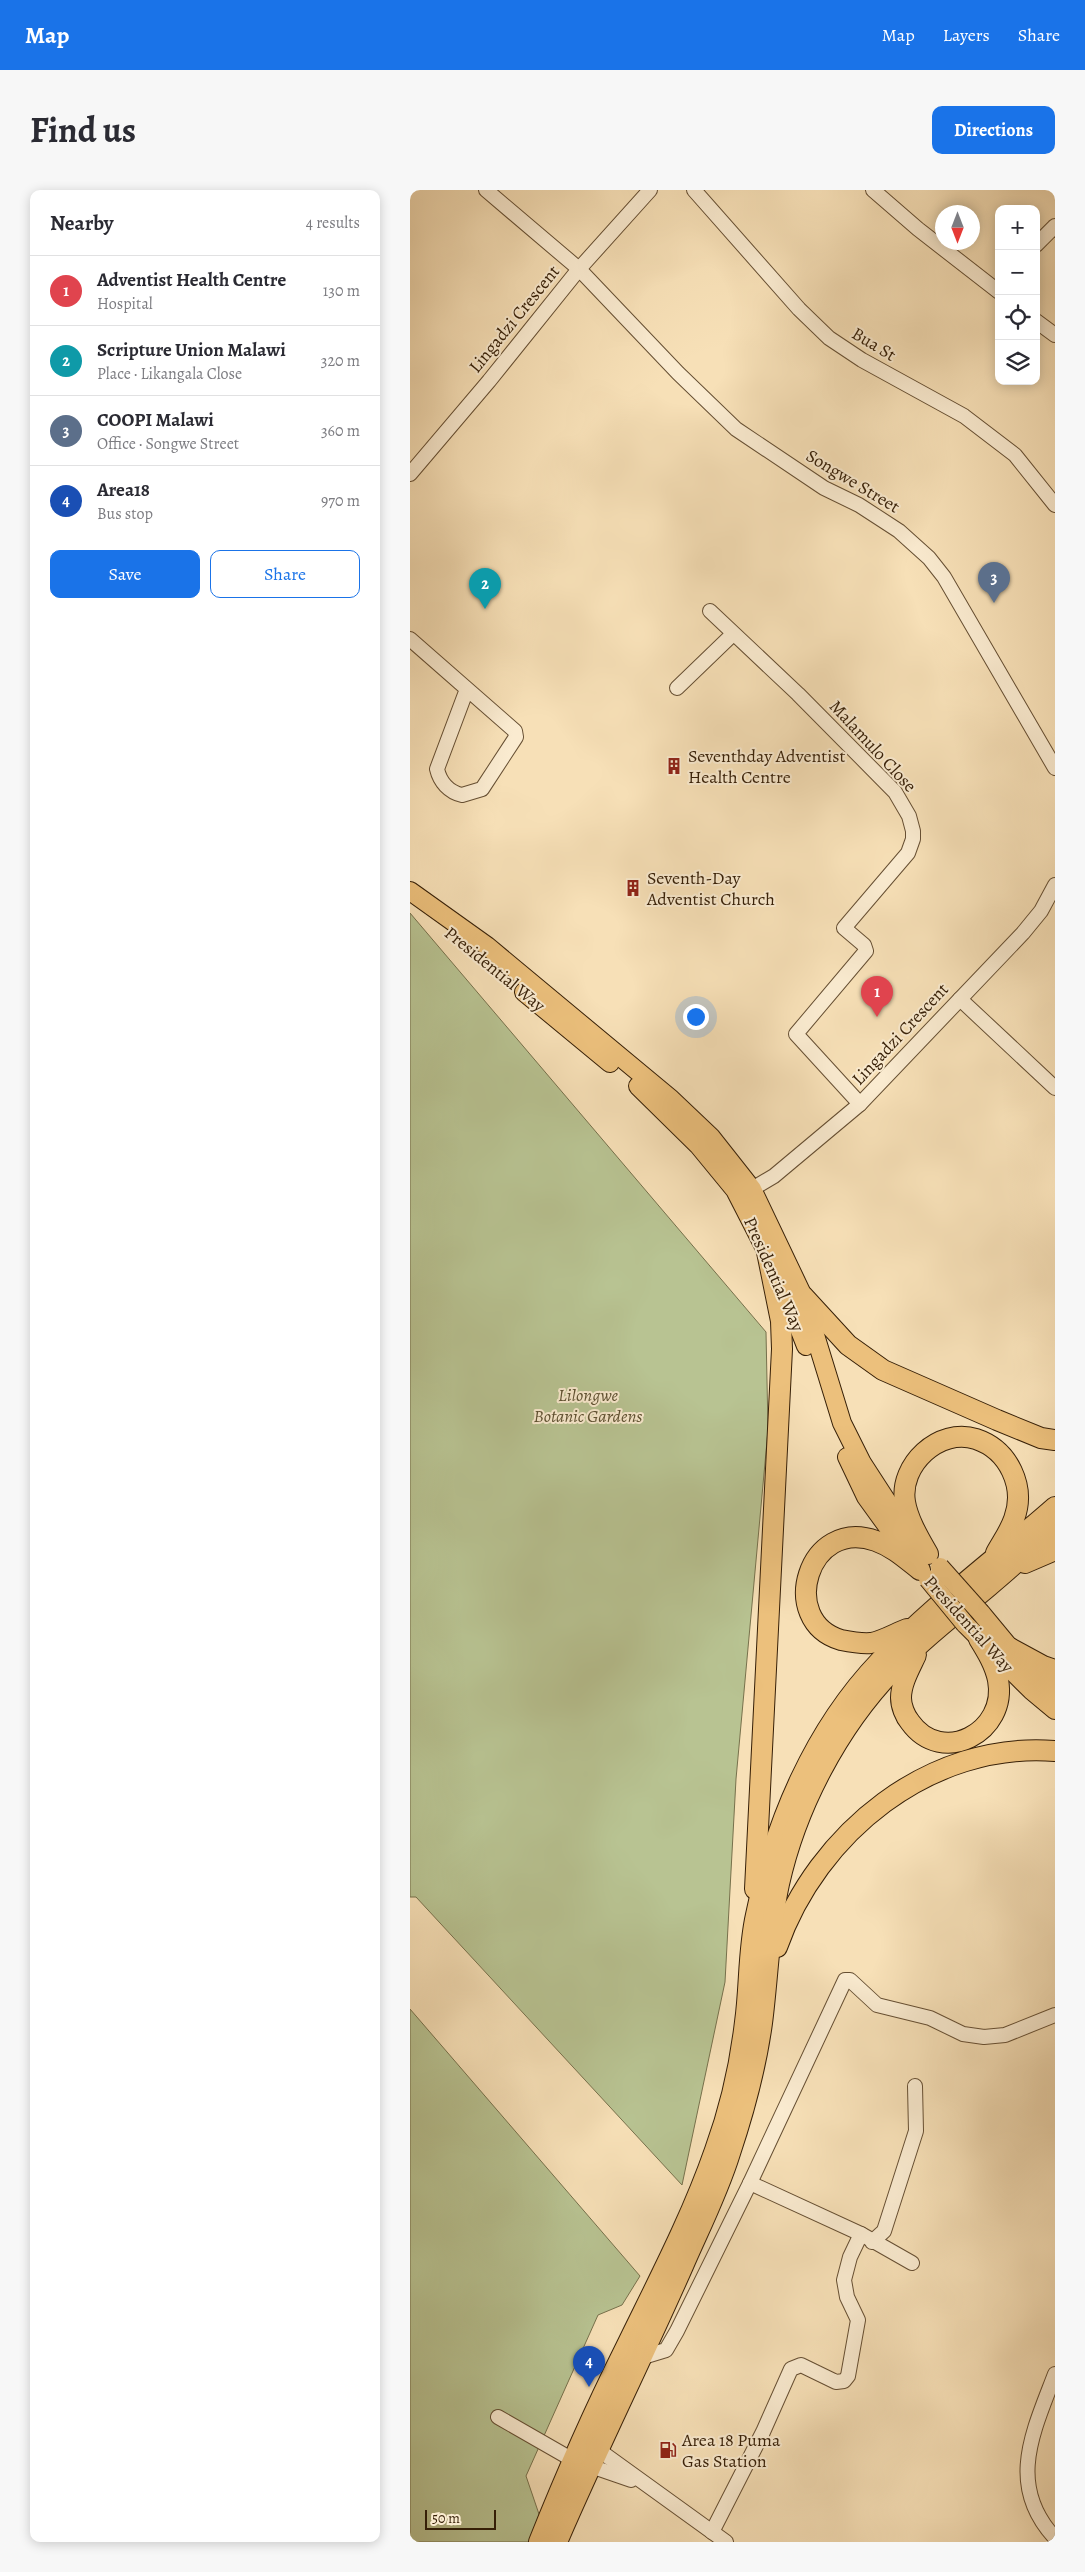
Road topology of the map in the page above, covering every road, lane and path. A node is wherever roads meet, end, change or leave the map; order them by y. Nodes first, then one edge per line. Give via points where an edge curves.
1 (486, 190) edge
2 (650, 190) edge
3 (694, 190) edge
4 (873, 190) edge
5 (1055, 226) edge
6 (1040, 241) edge
7 (579, 269) junction
8 (995, 287) edge
9 (1040, 324) edge
10 (1055, 335) edge
11 (410, 474) edge
12 (1055, 505) edge
13 (710, 611) dead end
14 (733, 634) junction
15 (410, 639) edge
16 (677, 688) dead end
17 (467, 689) junction
18 (1055, 768) edge
19 (1055, 885) edge
20 (410, 892) edge
21 (410, 904) edge
22 (960, 998) junction
23 (1055, 1088) edge
24 (860, 1104) junction
25 (752, 1189) junction
26 (767, 1252) junction
27 (803, 1296) junction
28 (1055, 1440) edge
29 (1055, 1507) edge
30 (1055, 1528) edge
31 (1055, 1550) edge
32 (929, 1567) junction
33 (994, 1570) junction
34 (919, 1634) junction
35 (979, 1639) junction
36 (1010, 1648) junction
37 (1055, 1670) edge
38 (1055, 1692) edge
39 (1055, 1710) edge
40 (1055, 1751) edge
41 (755, 1918) junction
42 (766, 1977) junction
43 (1055, 2015) edge
44 (915, 2086) dead end
45 (750, 2183) junction
46 (866, 2238) junction
47 (912, 2263) dead end
48 (643, 2357) junction
49 (1055, 2374) edge
50 (498, 2417) dead end
51 (590, 2445) junction
52 (582, 2464) junction
53 (645, 2486) junction
54 (712, 2532) junction
55 (1055, 2538) edge
56 (539, 2542) edge
57 (557, 2542) edge
58 (726, 2542) edge

1 - 7 street, Songwe Street
2 - 7 street, Lingadzi Crescent
3 - 12 street, Bua St via 799,309 829,338 862,360 964,416 1015,455
4 - 8 street via 918,229
5 - 6 street
7 - 11 street, Lingadzi Crescent
7 - 18 street, Songwe Street via 736,429 824,488 859,505 899,531 929,558 944,577
9 - 10 street
13 - 14 street, Malamulo Close
14 - 16 street
14 - 24 street, Malamulo Close via 895,792 913,831 908,853 844,928 864,945 866,952 796,1034
15 - 17 street
17 - 17 street via 510,724 516,737 482,789 462,795 447,787 437,769
19 - 22 street, Lingadzi Crescent via 1041,911 1023,933
20 - 25 main road, Presidential Way via 487,946 671,1099 711,1137
21 - 26 main road, Presidential Way via 479,954 650,1096 698,1145 735,1190
22 - 23 street
22 - 24 street, Lingadzi Crescent
24 - 25 street, Lingadzi Crescent via 774,1176
25 - 27 main road, Presidential Way
26 - 32 main road, Presidential Way via 800,1328 827,1415 866,1497
26 - 41 highway via 780,1313 782,1349 755,1858
27 - 28 highway via 848,1345 883,1370 997,1420
27 - 32 main road, Presidential Way via 842,1423 862,1463
29 - 33 highway
30 - 33 highway
31 - 33 highway
32 - 33 highway via 905,1502 908,1473 926,1450 939,1443 964,1438 975,1439 1001,1455 1010,1468 1018,1491 1014,1519
32 - 34 highway via 875,1540 860,1537 844,1538 827,1546 808,1572 806,1602 824,1632 853,1643 872,1643
32 - 35 main road, Presidential Way, bridge via 965,1624
32 - 36 main road, Presidential Way, bridge via 981,1613
33 - 34 highway
34 - 35 highway via 900,1697 902,1707 916,1730 926,1738 942,1742 968,1739 991,1720 1000,1693 994,1665
34 - 41 highway via 879,1661 851,1695 804,1770 781,1821
34 - 42 highway via 863,1705 818,1778 796,1828 779,1882
35 - 39 main road, Presidential Way
36 - 37 highway
36 - 38 main road, Presidential Way
40 - 42 highway via 994,1754 954,1764 910,1785 870,1812 838,1843 812,1875 784,1927
41 - 51 highway via 738,2066 716,2146
42 - 48 highway via 753,2070 731,2151
43 - 45 street via 1006,2035 984,2037 963,2034 930,2018 877,2005 850,1980 844,1980
44 - 46 street via 916,2131 884,2230
45 - 46 street
45 - 48 street via 666,2350
46 - 47 street
46 - 54 street via 850,2257 844,2280 846,2297 858,2320 848,2376 844,2381 836,2382 801,2365 791,2369 764,2432
48 - 51 highway
49 - 55 street via 1036,2426 1027,2479 1033,2505
50 - 52 street
51 - 52 highway
51 - 53 street
52 - 53 street
52 - 56 highway
52 - 57 highway
53 - 54 street
54 - 58 street

